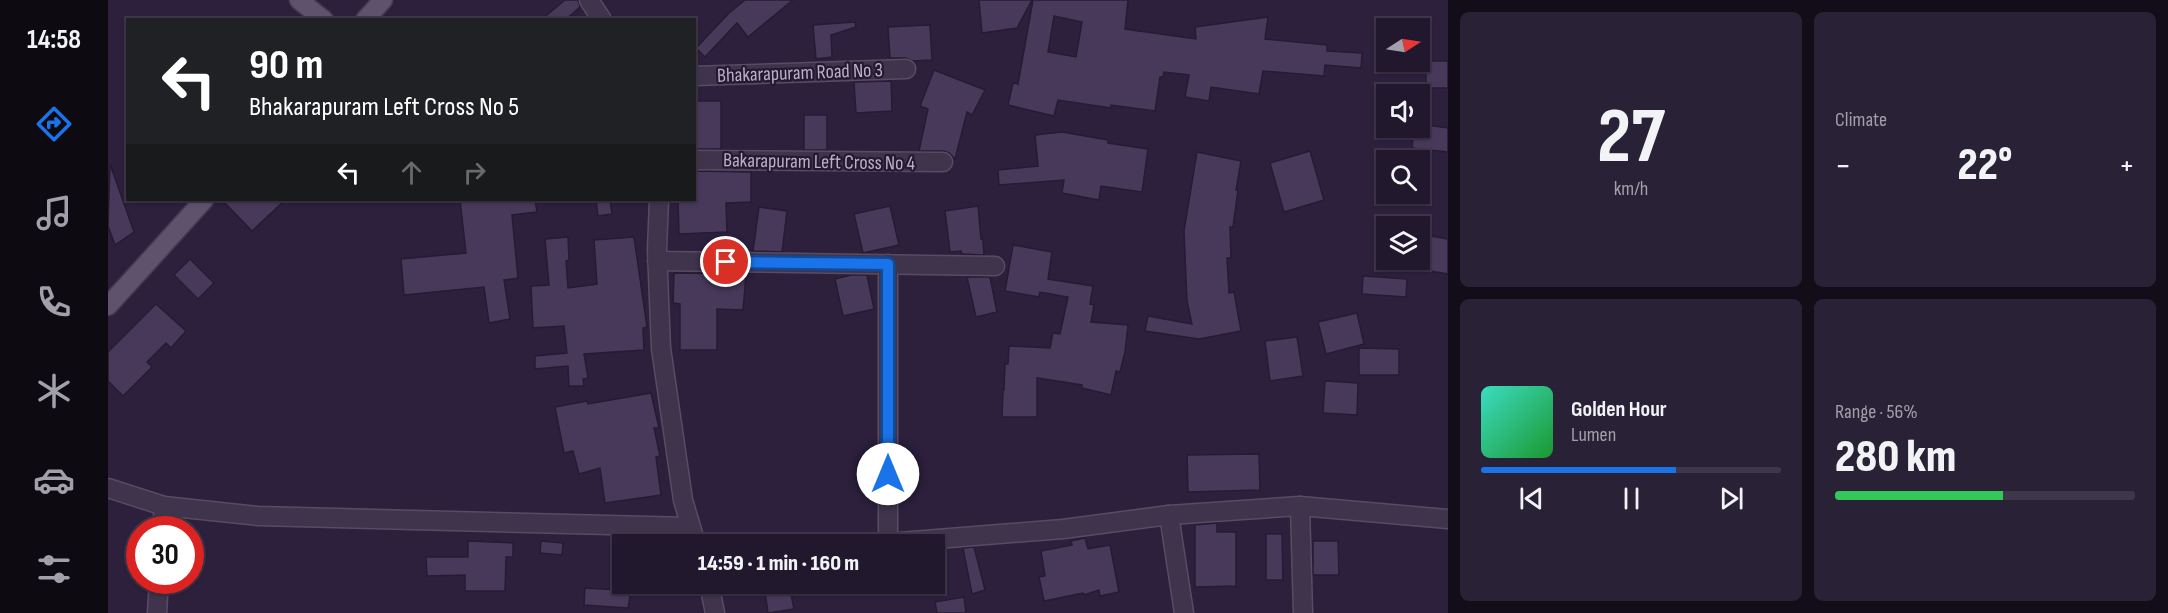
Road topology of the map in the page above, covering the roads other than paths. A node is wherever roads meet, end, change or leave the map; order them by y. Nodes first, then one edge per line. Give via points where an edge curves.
1 (299, 0) edge
2 (383, 0) edge
3 (589, 0) edge
4 (322, 18) edge
5 (367, 18) edge
6 (601, 18) edge
7 (906, 69) dead end
8 (696, 76) edge
9 (696, 160) edge
10 (943, 162) dead end
11 (203, 201) edge
12 (659, 201) edge
13 (657, 261) junction
14 (888, 264) junction
15 (995, 266) dead end
16 (108, 306) edge
17 (108, 488) edge
18 (164, 506) junction
19 (1300, 506) junction
20 (1169, 515) junction
21 (163, 516) edge
22 (1448, 519) edge
23 (689, 526) junction
24 (692, 534) edge
25 (881, 534) edge
26 (945, 539) edge
27 (158, 594) edge
28 (711, 594) edge
29 (157, 613) edge
30 (715, 613) edge
31 (1184, 613) edge
32 (1303, 613) edge

1 - 4 main road
2 - 5 main road
3 - 6 street
7 - 8 street, Bhakarapuram Road No 3
9 - 10 street, Bakarapuram Left Cross No 4
11 - 16 main road
12 - 13 street
13 - 14 street
13 - 23 street via 661,348
14 - 15 street
14 - 25 street
17 - 18 street
18 - 21 street
18 - 23 street via 258,516
19 - 20 street
19 - 22 street
19 - 32 street
20 - 26 street
20 - 31 street
23 - 24 street
27 - 29 street
28 - 30 street

